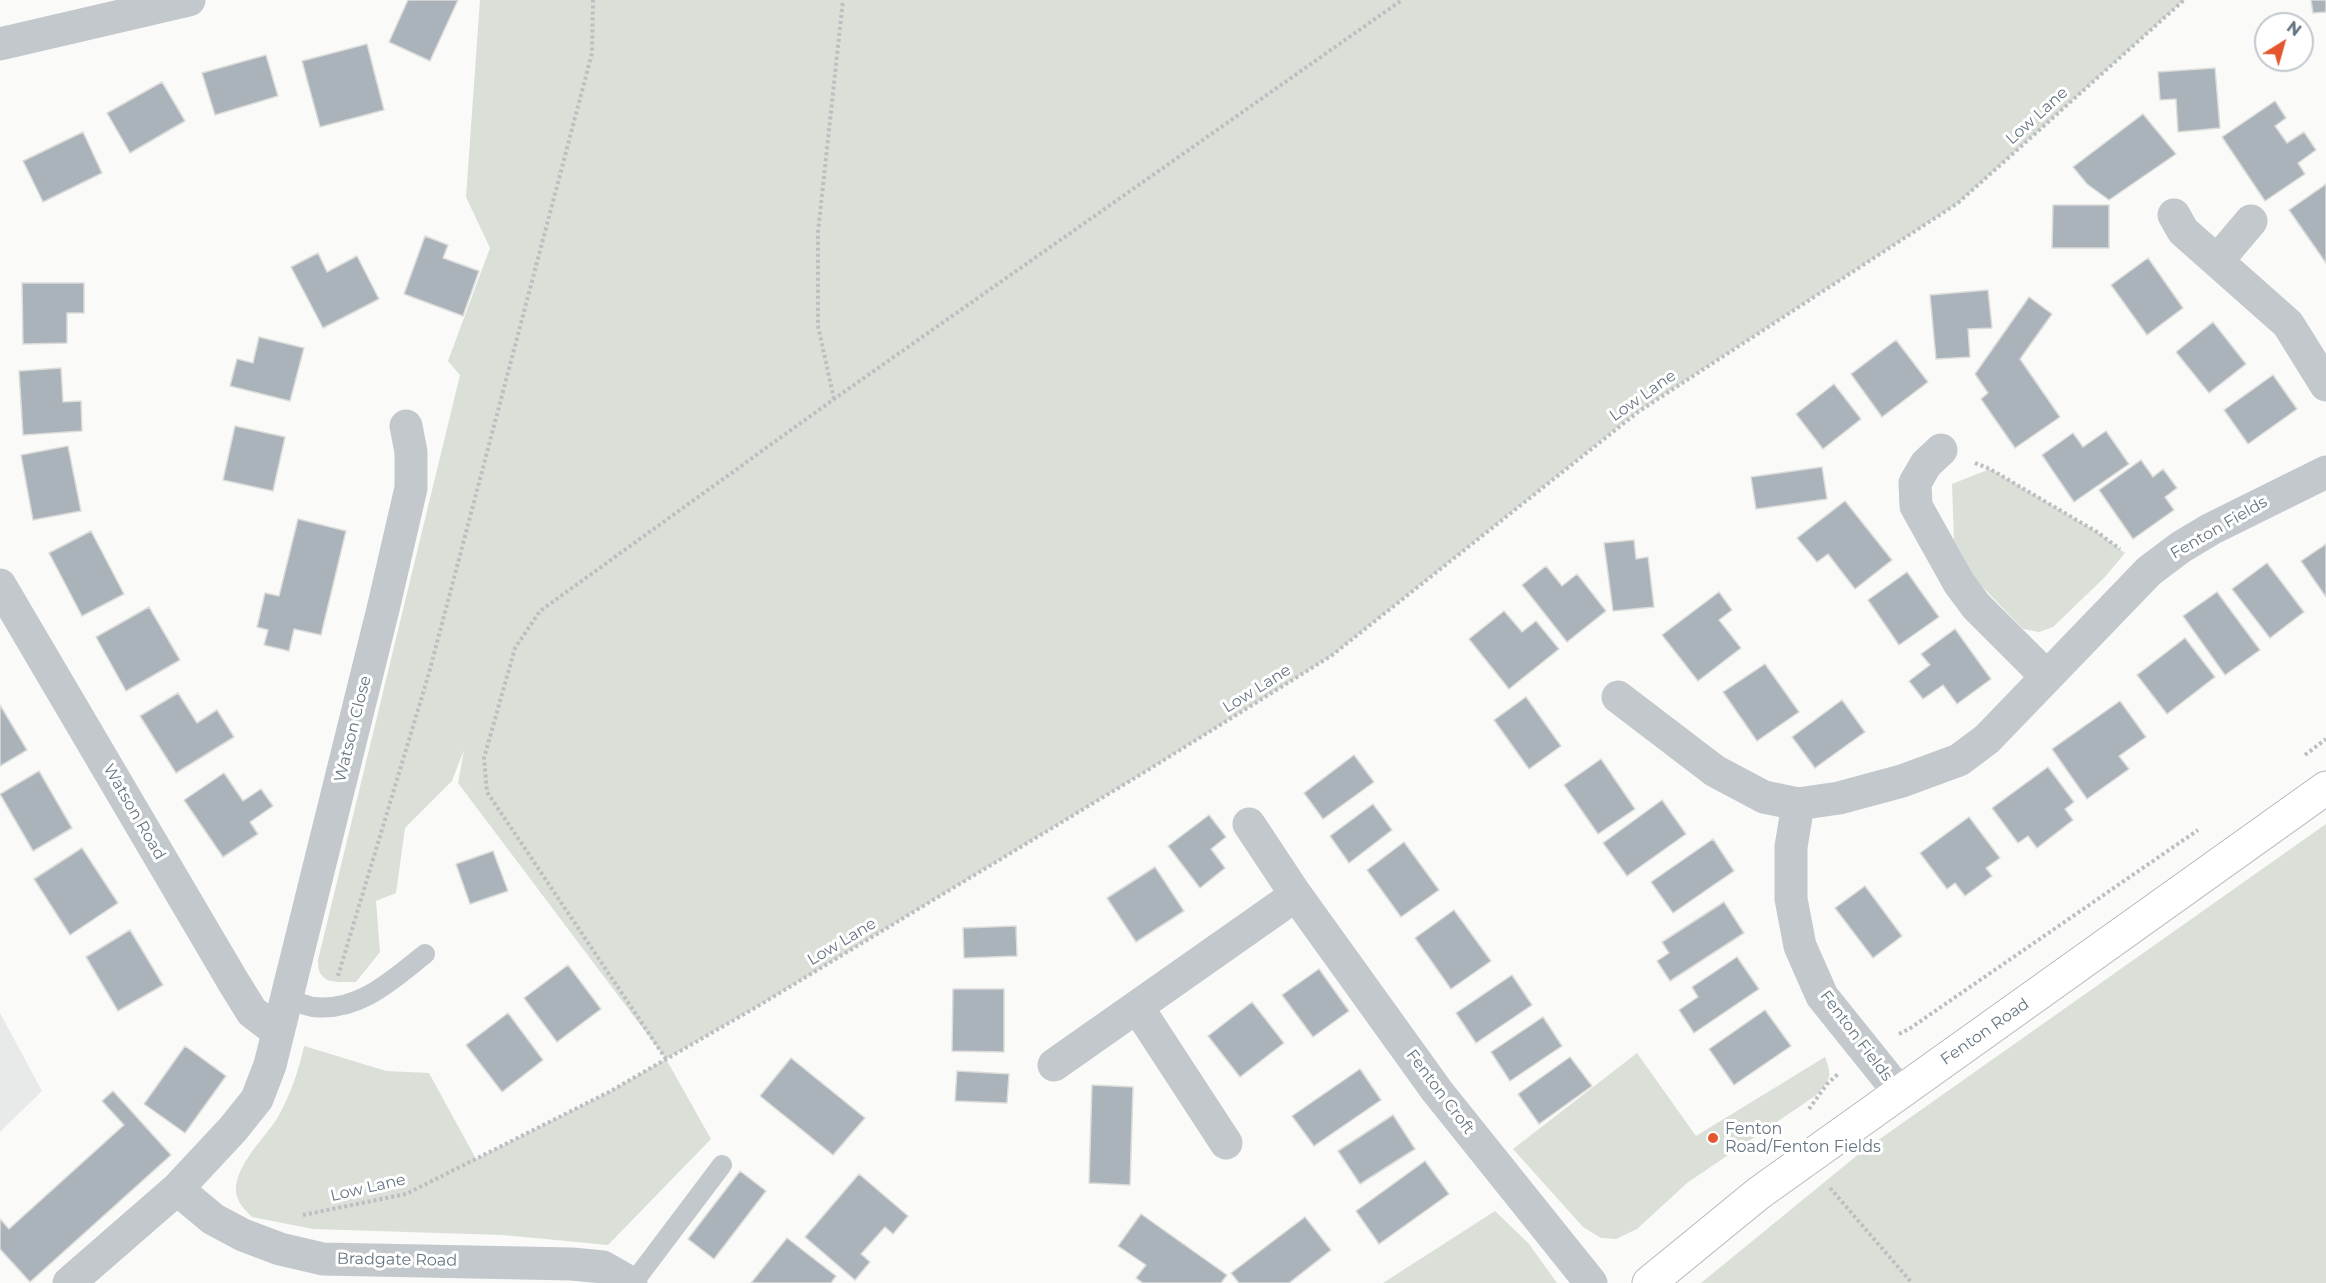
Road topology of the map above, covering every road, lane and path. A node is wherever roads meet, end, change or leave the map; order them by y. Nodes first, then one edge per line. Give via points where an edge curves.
1 (189, 0) edge
2 (593, 0) edge
3 (843, 0) edge
4 (1402, 0) edge
5 (2184, 0) edge
6 (0, 44) edge
7 (2174, 215) dead end
8 (2251, 221) dead end
9 (2218, 260) junction
10 (2326, 386) edge
11 (834, 399) junction
12 (406, 426) dead end
13 (1941, 450) joint
14 (2326, 472) edge
15 (2149, 571) junction
16 (0, 585) edge
17 (2046, 676) junction
18 (1618, 698) dead end
19 (2326, 788) edge
20 (1798, 804) junction
21 (1250, 824) dead end
22 (1296, 895) junction
23 (425, 954) dead end
24 (286, 999) junction
25 (329, 1006) junction
26 (1137, 1008) junction
27 (277, 1031) junction
28 (666, 1059) junction
29 (1054, 1065) dead end
30 (1899, 1092) junction
31 (1226, 1143) dead end
32 (1805, 1160) junction
33 (722, 1165) dead end
34 (177, 1189) junction
35 (295, 1218) dead end
36 (69, 1283) edge
37 (632, 1283) edge
38 (1591, 1283) edge
39 (1649, 1283) edge
40 (1912, 1283) edge

1 - 6 street
2 - 25 path via 592,53 559,179 429,673
3 - 11 path via 818,232 818,326
4 - 11 path
5 - 28 path, Low Lane via 1958,203 1638,412 1331,656 1133,780
7 - 9 street via 2183,231
8 - 9 street
9 - 10 street via 2288,324
11 - 28 path via 540,611 515,648 484,758 487,792
12 - 24 street, Watson Close via 411,488
13 - 15 path via 1990,469 2097,532
13 - 17 street via 1926,464 1915,483 1916,506 1976,606
14 - 15 street, Fenton Fields via 2211,529
15 - 17 street, Fenton Fields
16 - 27 street, Watson Road via 252,1012
17 - 20 street, Fenton Fields via 1987,739 1959,760 1902,781
18 - 20 street, Fenton Fields via 1715,771 1764,797
19 - 30 street, Fenton Road
20 - 30 street, Fenton Fields via 1791,847 1791,899 1800,946 1822,996
21 - 22 street, Fenton Croft
22 - 26 street
22 - 38 street, Fenton Croft via 1437,1091
23 - 25 lane via 358,1002
24 - 25 lane
24 - 27 street, Watson Close
26 - 29 street
26 - 31 street
27 - 34 street, Watson Close via 270,1065 256,1099 233,1130
28 - 35 path, Low Lane via 609,1092 406,1194
30 - 32 street, Fenton Road
32 - 39 street, Fenton Road
32 - 40 path
33 - 37 lane
34 - 36 street, Watson Close
34 - 37 street, Bradgate Road via 213,1219 243,1235 323,1259 572,1264 603,1267

